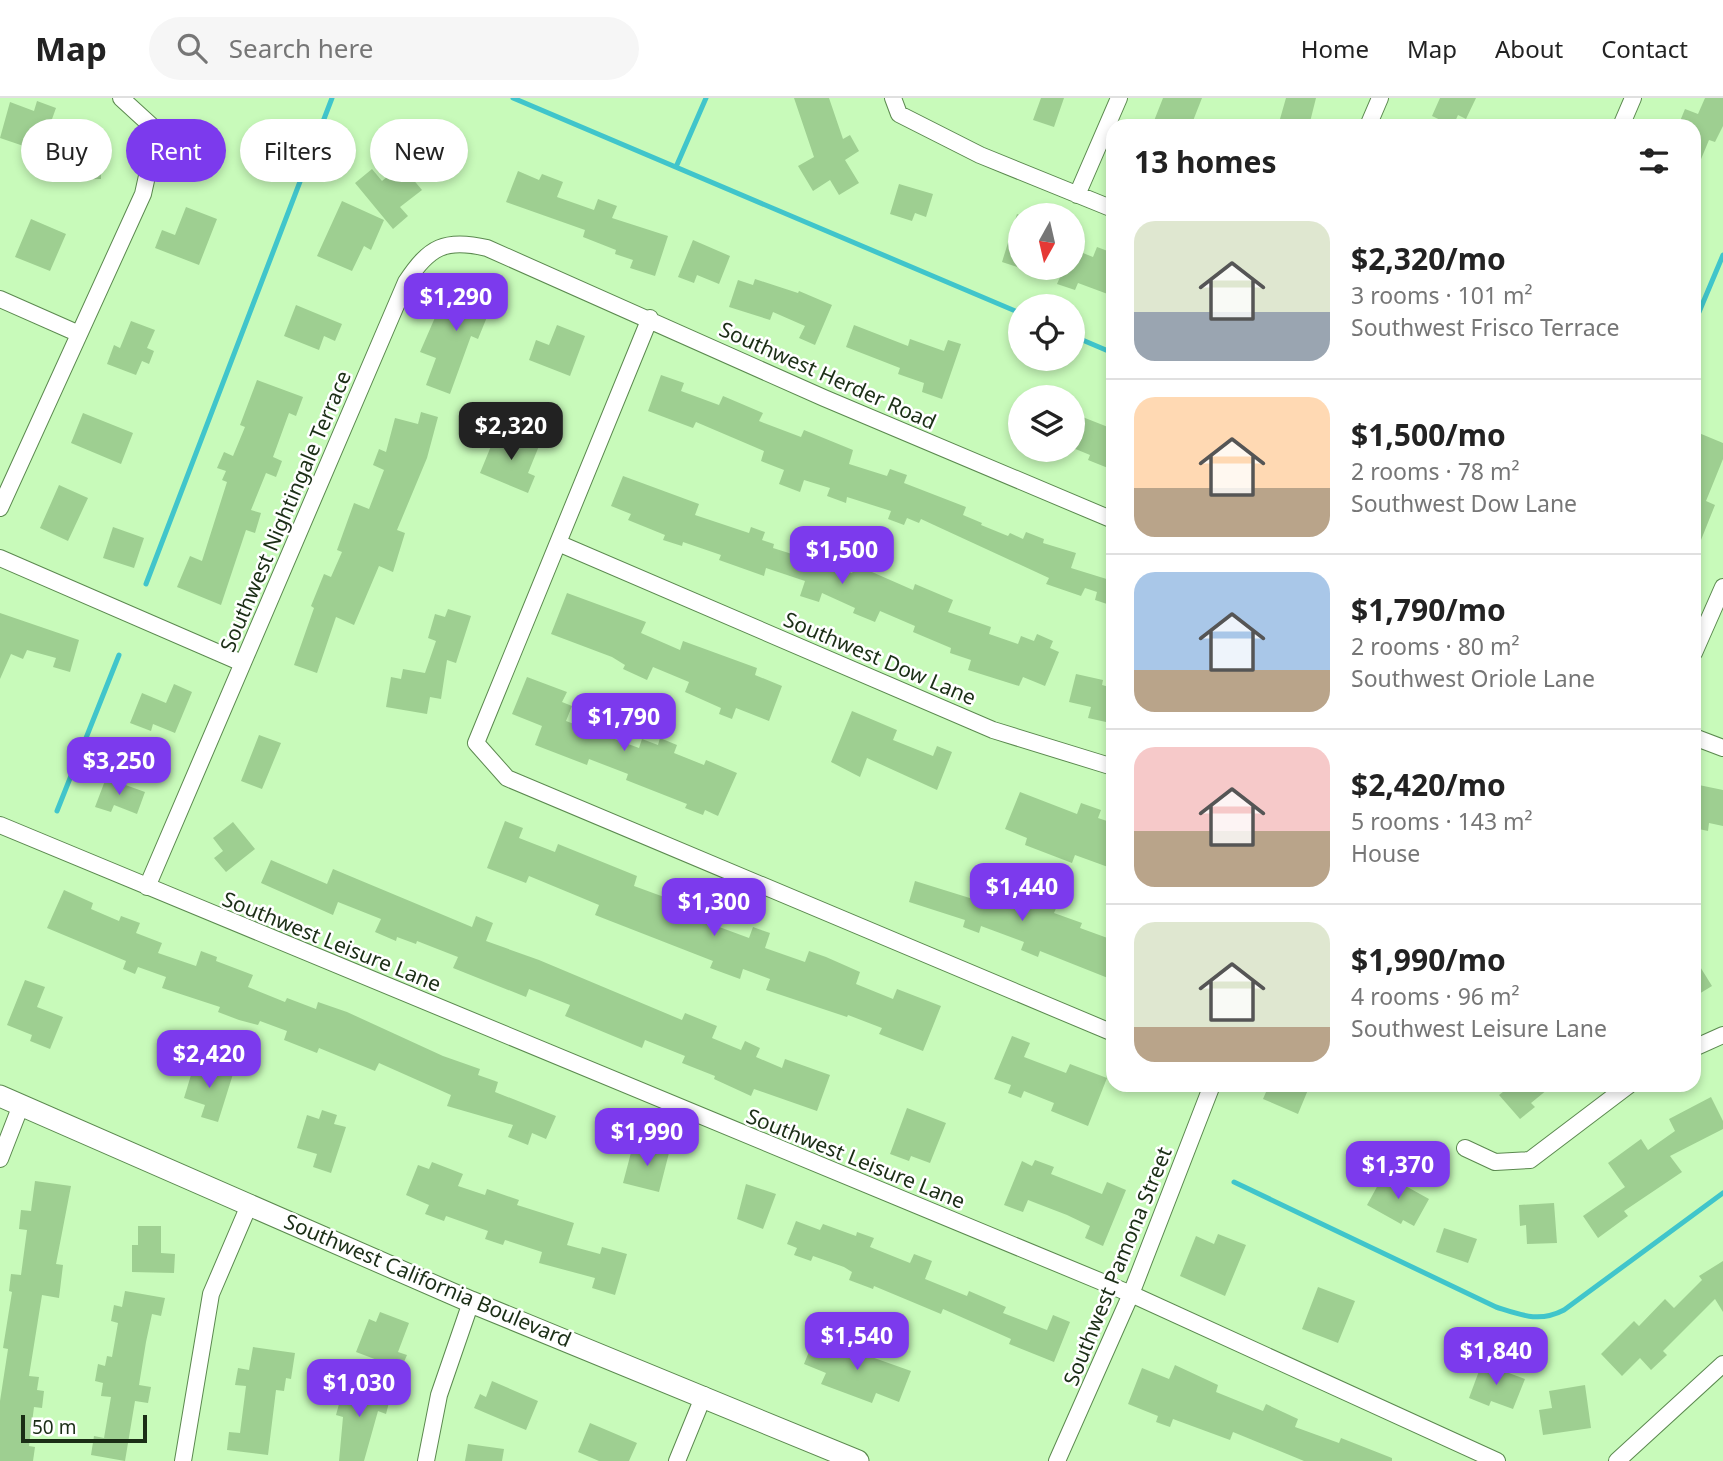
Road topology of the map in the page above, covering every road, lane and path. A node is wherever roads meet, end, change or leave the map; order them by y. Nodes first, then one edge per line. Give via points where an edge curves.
1 (121, 98) edge
2 (893, 98) edge
3 (1119, 98) edge
4 (1380, 98) edge
5 (1633, 98) edge
6 (1110, 119) edge
7 (1371, 119) edge
8 (1624, 119) edge
9 (1106, 128) edge
10 (1077, 195) junction
11 (1106, 206) edge
12 (527, 265) joint
13 (0, 299) edge
14 (650, 318) junction
15 (77, 332) junction
16 (0, 508) edge
17 (1106, 517) edge
18 (558, 543) junction
19 (0, 558) edge
20 (1723, 587) edge
21 (1701, 637) edge
22 (242, 663) junction
23 (1701, 740) edge
24 (1723, 748) edge
25 (1106, 765) edge
26 (0, 825) edge
27 (147, 887) junction
28 (1106, 1030) edge
29 (1723, 1035) edge
30 (1701, 1045) edge
31 (1209, 1092) edge
32 (1620, 1092) edge
33 (0, 1096) edge
34 (21, 1105) junction
35 (1465, 1148) dead end
36 (0, 1159) edge
37 (250, 1203) junction
38 (1131, 1294) junction
39 (471, 1302) junction
40 (1723, 1363) edge
41 (704, 1395) junction
42 (183, 1461) edge
43 (426, 1461) edge
44 (677, 1461) edge
45 (858, 1461) edge
46 (1057, 1461) edge
47 (1497, 1461) edge
48 (1617, 1461) edge

1 - 15 street via 157,131 143,194
2 - 10 street via 899,114 980,155
3 - 6 street
4 - 7 street
5 - 8 street
9 - 10 street
10 - 11 street
12 - 14 street, Southwest Herder Road
12 - 22 street, Southwest Nightingale Terrace via 486,248 457,243 441,247 418,265 406,282
13 - 15 street
14 - 17 street, Southwest Herder Road via 824,398
14 - 18 street
15 - 16 street
18 - 25 street, Southwest Dow Lane via 993,730
18 - 28 street via 477,743 507,778
19 - 22 street
20 - 21 street
22 - 27 street, Southwest Nightingale Terrace
23 - 24 street
26 - 27 street, Southwest Leisure Lane
27 - 38 street, Southwest Leisure Lane
29 - 30 street
31 - 38 street, Southwest Pamona Street
32 - 35 street via 1530,1160 1495,1162
33 - 34 street, Southwest California Boulevard
34 - 36 street
34 - 37 street, Southwest California Boulevard
37 - 39 street, Southwest California Boulevard
37 - 42 street via 211,1294
38 - 46 street, Southwest Pamona Street
38 - 47 street, Southwest Leisure Lane
39 - 41 street, Southwest California Boulevard
39 - 43 street via 439,1395
40 - 48 street
41 - 44 street
41 - 45 street, Southwest California Boulevard

